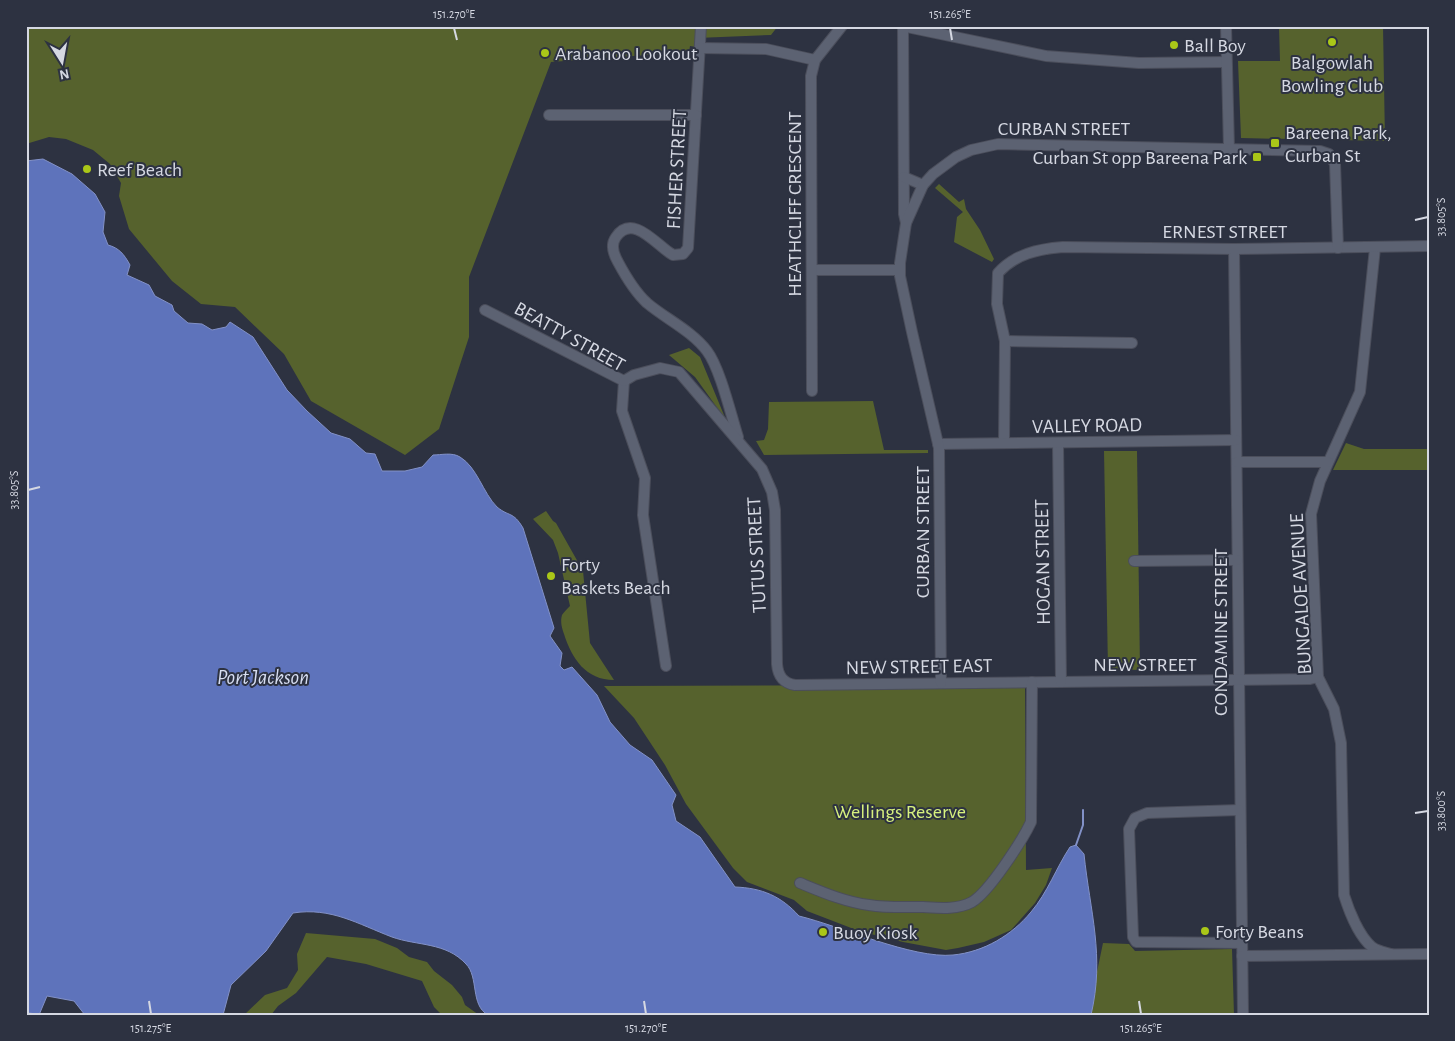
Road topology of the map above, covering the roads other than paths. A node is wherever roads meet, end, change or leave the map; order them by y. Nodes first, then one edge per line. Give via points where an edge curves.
1 (701, 26) edge
2 (842, 26) edge
3 (902, 26) edge
4 (1226, 26) edge
5 (700, 48) junction
6 (815, 60) junction
7 (1226, 62) junction
8 (549, 115) dead end
9 (696, 115) junction
10 (1230, 149) junction
11 (904, 177) junction
12 (923, 185) junction
13 (906, 224) junction
14 (1429, 246) edge
15 (1338, 248) junction
16 (1375, 248) junction
17 (1234, 249) junction
18 (813, 270) junction
19 (899, 270) junction
20 (485, 310) dead end
21 (1004, 342) junction
22 (1132, 343) dead end
23 (624, 381) junction
24 (812, 391) dead end
25 (1236, 440) junction
26 (739, 441) junction
27 (1058, 442) junction
28 (1004, 443) junction
29 (938, 444) junction
30 (1237, 462) junction
31 (1328, 462) junction
32 (1237, 560) junction
33 (1134, 561) dead end
34 (666, 666) dead end
35 (1318, 676) junction
36 (780, 677) joint
37 (1238, 680) junction
38 (1032, 682) junction
39 (1061, 682) junction
40 (941, 683) junction
41 (1239, 810) junction
42 (800, 884) dead end
43 (1242, 943) junction
44 (1391, 954) junction
45 (1429, 954) edge
46 (1242, 956) junction
47 (1243, 1015) edge

1 - 5 street, FISHER STREET
2 - 6 street, HEATHCLIFF CRESCENT
3 - 7 street via 1046,56 1140,63
3 - 11 street
4 - 7 street
5 - 6 street via 766,49
5 - 9 street, FISHER STREET
6 - 18 street, HEATHCLIFF CRESCENT via 811,76
7 - 10 street
8 - 9 street
9 - 26 street, FISHER STREET via 687,250 673,255 645,232 634,228 617,236 613,243 614,252 638,294 710,354
10 - 12 street, CURBAN STREET via 992,145 956,157
10 - 15 street, CURBAN STREET via 1315,150 1329,154 1336,168
11 - 12 street
11 - 13 street
12 - 13 street, CURBAN STREET
13 - 19 street, CURBAN STREET
14 - 16 street, ERNEST STREET
15 - 16 street, ERNEST STREET
15 - 17 street, ERNEST STREET
16 - 31 street, BUNGALOE AVENUE via 1360,392
17 - 21 street, ERNEST STREET via 1046,248 1023,255 1006,264 998,273 998,304
17 - 25 street, CONDAMINE STREET
18 - 19 street
18 - 24 street, HEATHCLIFF CRESCENT
19 - 29 street, CURBAN STREET
20 - 23 street, BEATTY STREET
21 - 22 street
21 - 28 street
23 - 26 street via 660,368 679,372
23 - 34 street, BEATTY STREET via 622,411 645,478 643,516
25 - 27 street, VALLEY ROAD
25 - 30 street, CONDAMINE STREET
26 - 36 street, TUTUS STREET via 766,477 774,500 777,664
27 - 28 street, VALLEY ROAD
27 - 39 street, HOGAN STREET
28 - 29 street, VALLEY ROAD
29 - 40 street, CURBAN STREET
30 - 31 street
30 - 32 street, CONDAMINE STREET
31 - 35 street, BUNGALOE AVENUE via 1314,496 1311,514
32 - 33 street
32 - 37 street, CONDAMINE STREET
35 - 37 street, NEW STREET via 1310,679
35 - 44 street, BUNGALOE AVENUE via 1334,708 1341,735 1344,895 1369,943 1377,950
36 - 40 street, NEW STREET EAST via 795,685
37 - 39 street, NEW STREET
37 - 41 street, CONDAMINE STREET
38 - 39 street, NEW STREET EAST
38 - 40 street, NEW STREET EAST
38 - 42 street via 1031,822 993,879 972,902 943,908 868,905
41 - 43 street, CONDAMINE STREET
41 - 43 street via 1147,813 1135,818 1129,829 1133,937 1136,942
43 - 46 street, CONDAMINE STREET
44 - 45 street
44 - 46 street
46 - 47 street, CONDAMINE STREET

